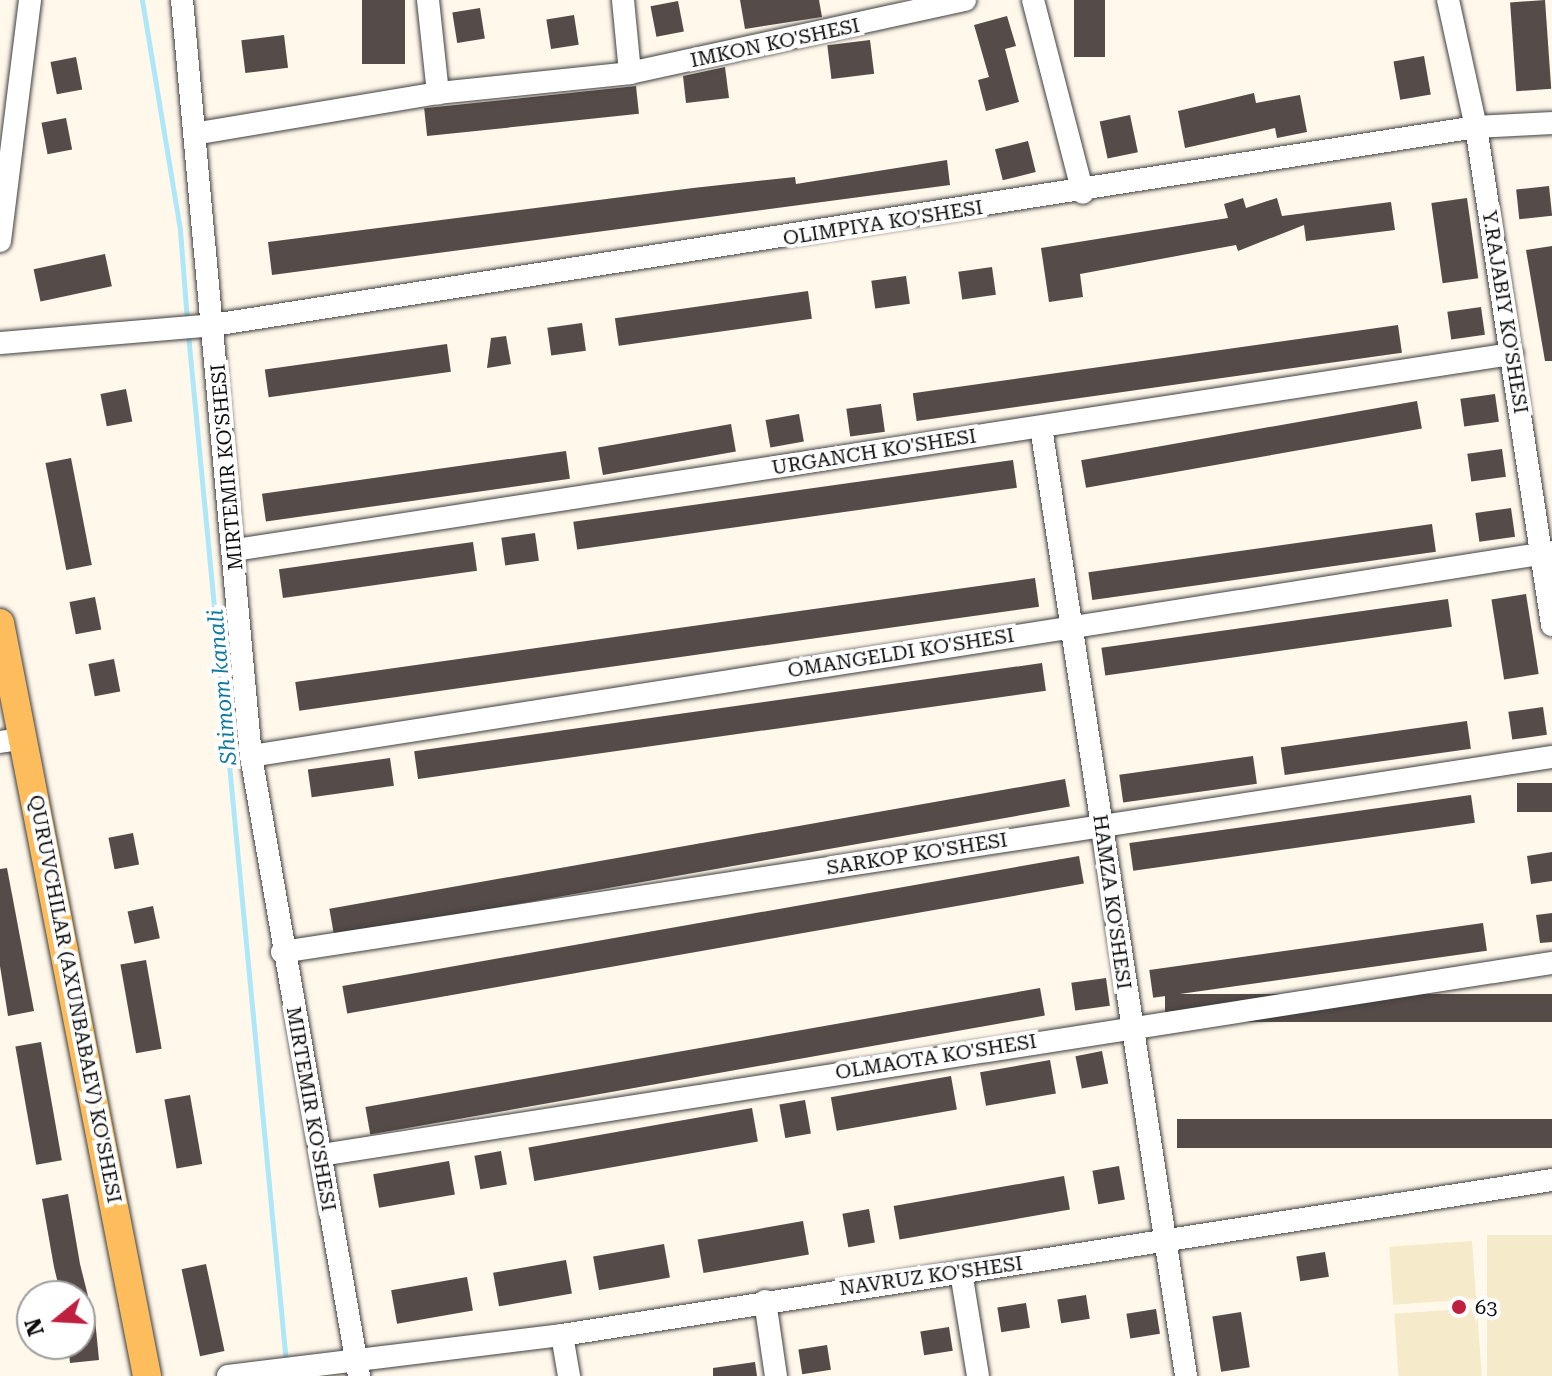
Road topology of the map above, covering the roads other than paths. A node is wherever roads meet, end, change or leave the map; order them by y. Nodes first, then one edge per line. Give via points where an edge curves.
1 (30, 0) edge
2 (182, 0) edge
3 (428, 0) edge
4 (623, 0) edge
5 (965, 0) edge
6 (1033, 0) edge
7 (1448, 0) edge
8 (630, 73) junction
9 (438, 93) junction
10 (1552, 123) edge
11 (1476, 127) junction
12 (199, 133) junction
13 (1083, 193) junction
14 (0, 241) edge
15 (213, 325) junction
16 (0, 343) edge
17 (1512, 354) junction
18 (1041, 427) junction
19 (235, 550) junction
20 (1546, 553) edge
21 (0, 623) edge
22 (1552, 625) edge
23 (1072, 626) junction
24 (12, 740) edge
25 (251, 756) junction
26 (1552, 757) edge
27 (1101, 826) junction
28 (282, 952) junction
29 (1552, 963) edge
30 (1129, 1026) junction
31 (321, 1155) junction
32 (1552, 1180) edge
33 (1163, 1241) junction
34 (961, 1272) junction
35 (765, 1301) junction
36 (562, 1335) junction
37 (358, 1367) edge
38 (316, 1368) edge
39 (147, 1376) edge
40 (228, 1376) edge
41 (569, 1376) edge
42 (776, 1376) edge
43 (978, 1376) edge
44 (1186, 1376) edge

1 - 14 street
2 - 12 street, MIRTEMIR KO'SHESI
3 - 9 street
4 - 8 street
5 - 8 street, IMKON KO'SHESI
6 - 13 street
7 - 11 street, Y.RAJABIY KO'SHESI
8 - 9 street, IMKON KO'SHESI
9 - 12 street, IMKON KO'SHESI
10 - 11 street, OLIMPIYA KO'SHESI
11 - 13 street, OLIMPIYA KO'SHESI
11 - 17 street, Y.RAJABIY KO'SHESI
12 - 15 street, MIRTEMIR KO'SHESI
13 - 15 street, OLIMPIYA KO'SHESI
15 - 16 street, OLIMPIYA KO'SHESI
15 - 19 street, MIRTEMIR KO'SHESI
17 - 18 street, URGANCH KO'SHESI
17 - 20 street, Y.RAJABIY KO'SHESI
18 - 19 street, URGANCH KO'SHESI
18 - 23 street, HAMZA KO'SHESI
19 - 25 street, MIRTEMIR KO'SHESI
20 - 22 street, Y.RAJABIY KO'SHESI
20 - 23 street, OMANGELDI KO'SHESI
21 - 24 main road, QURUVCHILAR (AXUNBABAEV) KO'SHESI
23 - 25 street, OMANGELDI KO'SHESI
23 - 27 street, HAMZA KO'SHESI
24 - 39 main road, QURUVCHILAR (AXUNBABAEV) KO'SHESI
25 - 28 street, MIRTEMIR KO'SHESI
26 - 27 street, SARKOP KO'SHESI
27 - 28 street, SARKOP KO'SHESI
27 - 30 street, HAMZA KO'SHESI
28 - 31 street, MIRTEMIR KO'SHESI
29 - 30 street, OLMAOTA KO'SHESI
30 - 31 street, OLMAOTA KO'SHESI
30 - 33 street, HAMZA KO'SHESI
31 - 37 street, MIRTEMIR KO'SHESI
32 - 33 street, NAVRUZ KO'SHESI
33 - 34 street, NAVRUZ KO'SHESI
33 - 44 street, HAMZA KO'SHESI
34 - 35 street, NAVRUZ KO'SHESI
34 - 43 street
35 - 36 street, NAVRUZ KO'SHESI
35 - 42 street
36 - 37 street, NAVRUZ KO'SHESI
36 - 41 street
37 - 38 street, NAVRUZ KO'SHESI
38 - 40 street, NAVRUZ KO'SHESI

